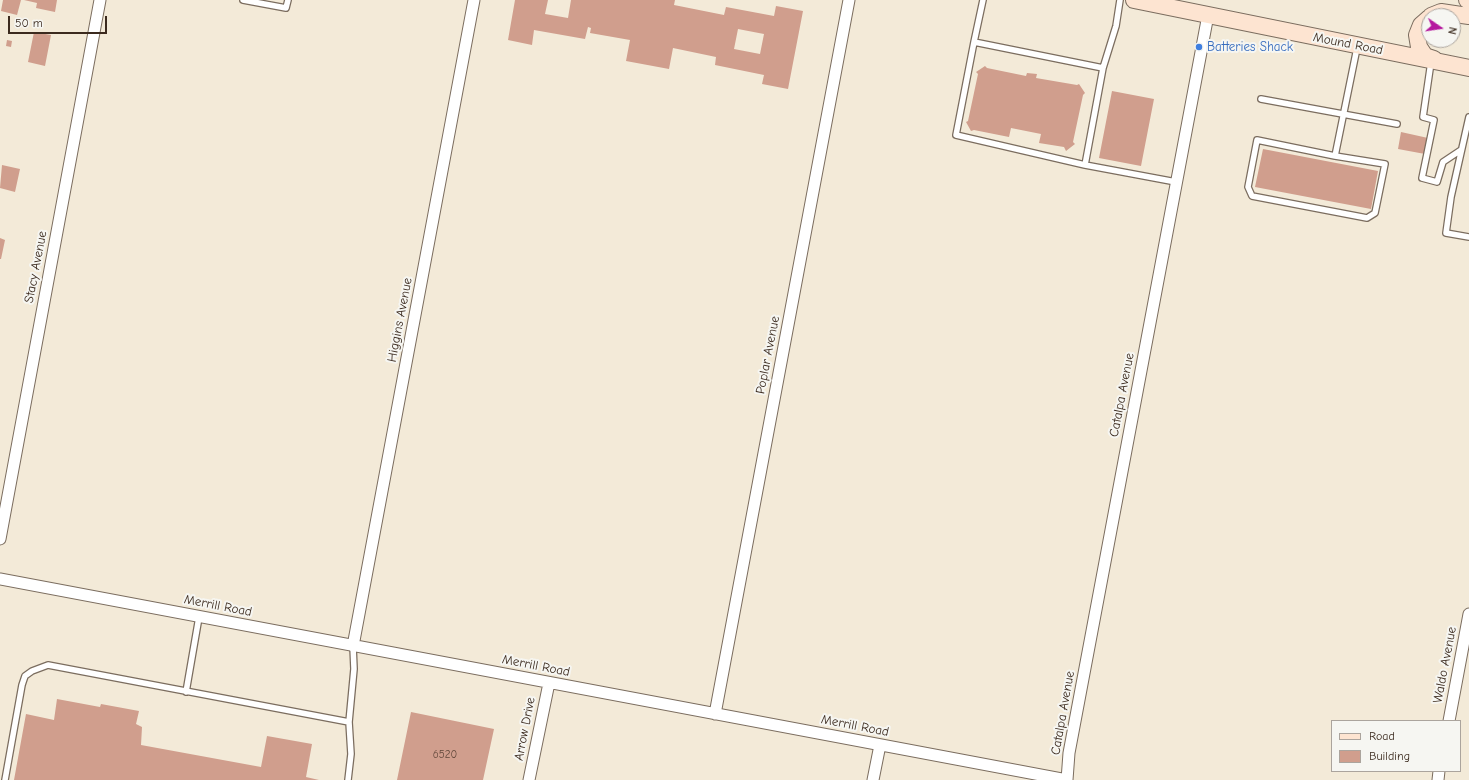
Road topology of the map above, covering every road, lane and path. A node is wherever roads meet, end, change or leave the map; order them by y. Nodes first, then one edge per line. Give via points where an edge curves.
1 (100, 0) edge
2 (243, 0) edge
3 (288, 0) edge
4 (474, 0) edge
5 (849, 0) edge
6 (983, 0) edge
7 (1120, 0) edge
8 (1134, 0) edge
9 (1208, 15) junction
10 (1421, 25) edge
11 (974, 42) junction
12 (1358, 45) junction
13 (1438, 62) junction
14 (1103, 68) junction
15 (1469, 68) edge
16 (1261, 99) dead end
17 (1343, 114) junction
18 (1469, 116) edge
19 (1397, 124) dead end
20 (1467, 135) edge
21 (1461, 150) junction
22 (1335, 156) junction
23 (1085, 165) junction
24 (1176, 182) junction
25 (1469, 237) edge
26 (0, 539) edge
27 (0, 580) edge
28 (1469, 614) edge
29 (198, 617) junction
30 (353, 646) junction
31 (549, 683) junction
32 (186, 692) junction
33 (715, 714) junction
34 (1449, 720) edge
35 (349, 722) junction
36 (880, 745) junction
37 (5, 780) edge
38 (348, 780) edge
39 (529, 780) edge
40 (874, 780) edge
41 (1067, 780) edge

1 - 26 street, Stacy Avenue
2 - 3 lane via 286,8
4 - 30 street, Higgins Avenue
5 - 33 street, Poplar Avenue
6 - 11 lane
7 - 14 lane via 1116,26
8 - 9 main road, Mound Road
9 - 12 main road, Mound Road
9 - 24 street, Catalpa Avenue
10 - 13 main road via 1417,35 1418,47 1425,56
11 - 14 lane
11 - 23 lane via 956,135
12 - 13 main road, Mound Road
12 - 17 lane
13 - 15 main road, Mound Road
13 - 21 lane via 1423,117 1434,120 1422,178 1437,182 1443,162
14 - 23 lane
16 - 17 lane
17 - 19 lane
17 - 22 lane
18 - 20 lane
20 - 21 lane
21 - 25 lane via 1450,196 1446,233
22 - 22 lane via 1257,140 1248,187 1252,196 1367,218 1375,213 1385,164
23 - 24 lane
24 - 41 street, Catalpa Avenue via 1069,753
27 - 29 street, Merrill Road
28 - 34 street, Waldo Avenue
29 - 30 street, Merrill Road
29 - 32 lane
30 - 31 street, Merrill Road
30 - 35 lane via 354,669
31 - 33 street, Merrill Road
31 - 39 street, Arrow Drive
32 - 35 lane
32 - 37 lane via 48,665 32,671 22,685
33 - 36 street, Merrill Road
35 - 38 lane via 351,754
36 - 40 street
36 - 41 street, Merrill Road

